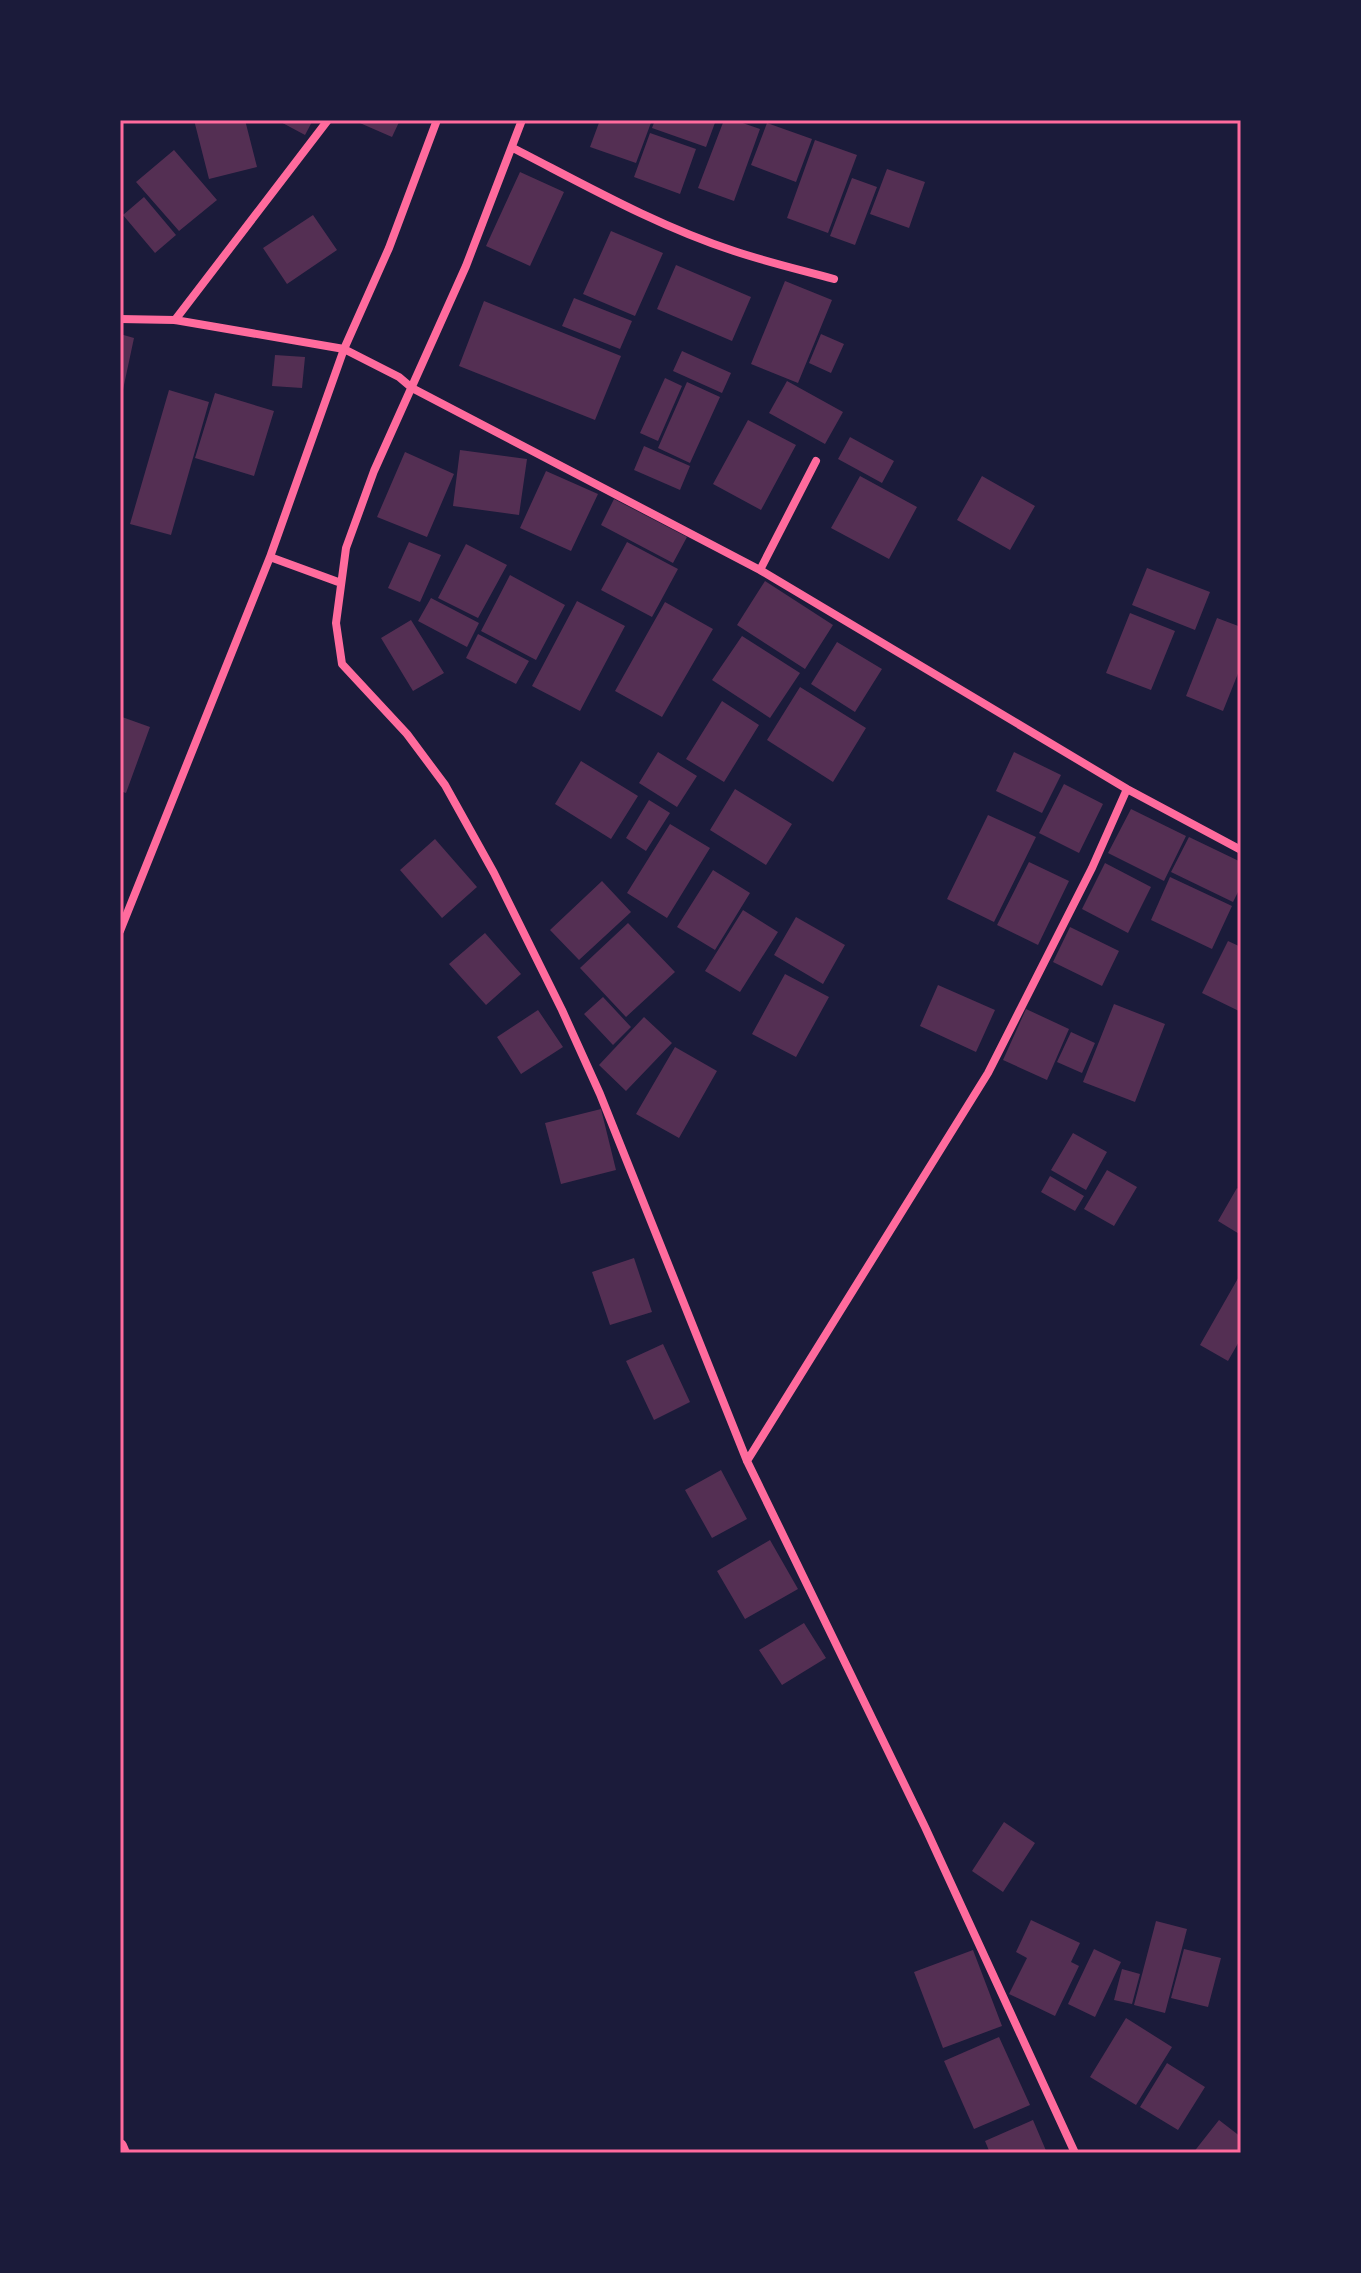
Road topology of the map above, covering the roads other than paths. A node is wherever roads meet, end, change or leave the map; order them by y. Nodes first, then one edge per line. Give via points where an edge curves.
1 (328, 120) edge
2 (437, 120) edge
3 (522, 120) edge
4 (513, 148) junction
5 (834, 279) dead end
6 (120, 319) edge
7 (175, 320) junction
8 (344, 349) junction
9 (412, 388) junction
10 (816, 461) dead end
11 (270, 557) junction
12 (760, 570) junction
13 (341, 583) junction
14 (1127, 789) junction
15 (1241, 850) edge
16 (120, 931) edge
17 (747, 1461) junction
18 (120, 2146) edge
19 (123, 2153) edge
20 (1075, 2153) edge

1 - 7 street
2 - 8 street
3 - 4 street
4 - 5 street via 668,225 733,251
4 - 9 street
6 - 7 street
7 - 8 street
8 - 9 street
8 - 11 street
9 - 12 street
9 - 13 street via 360,506
10 - 12 street
11 - 13 street
11 - 16 street
12 - 14 street
13 - 17 street via 336,623 342,664 407,734 445,785 494,873 600,1094
14 - 15 street
14 - 17 street via 988,1073
17 - 20 street via 925,1827
18 - 19 street

